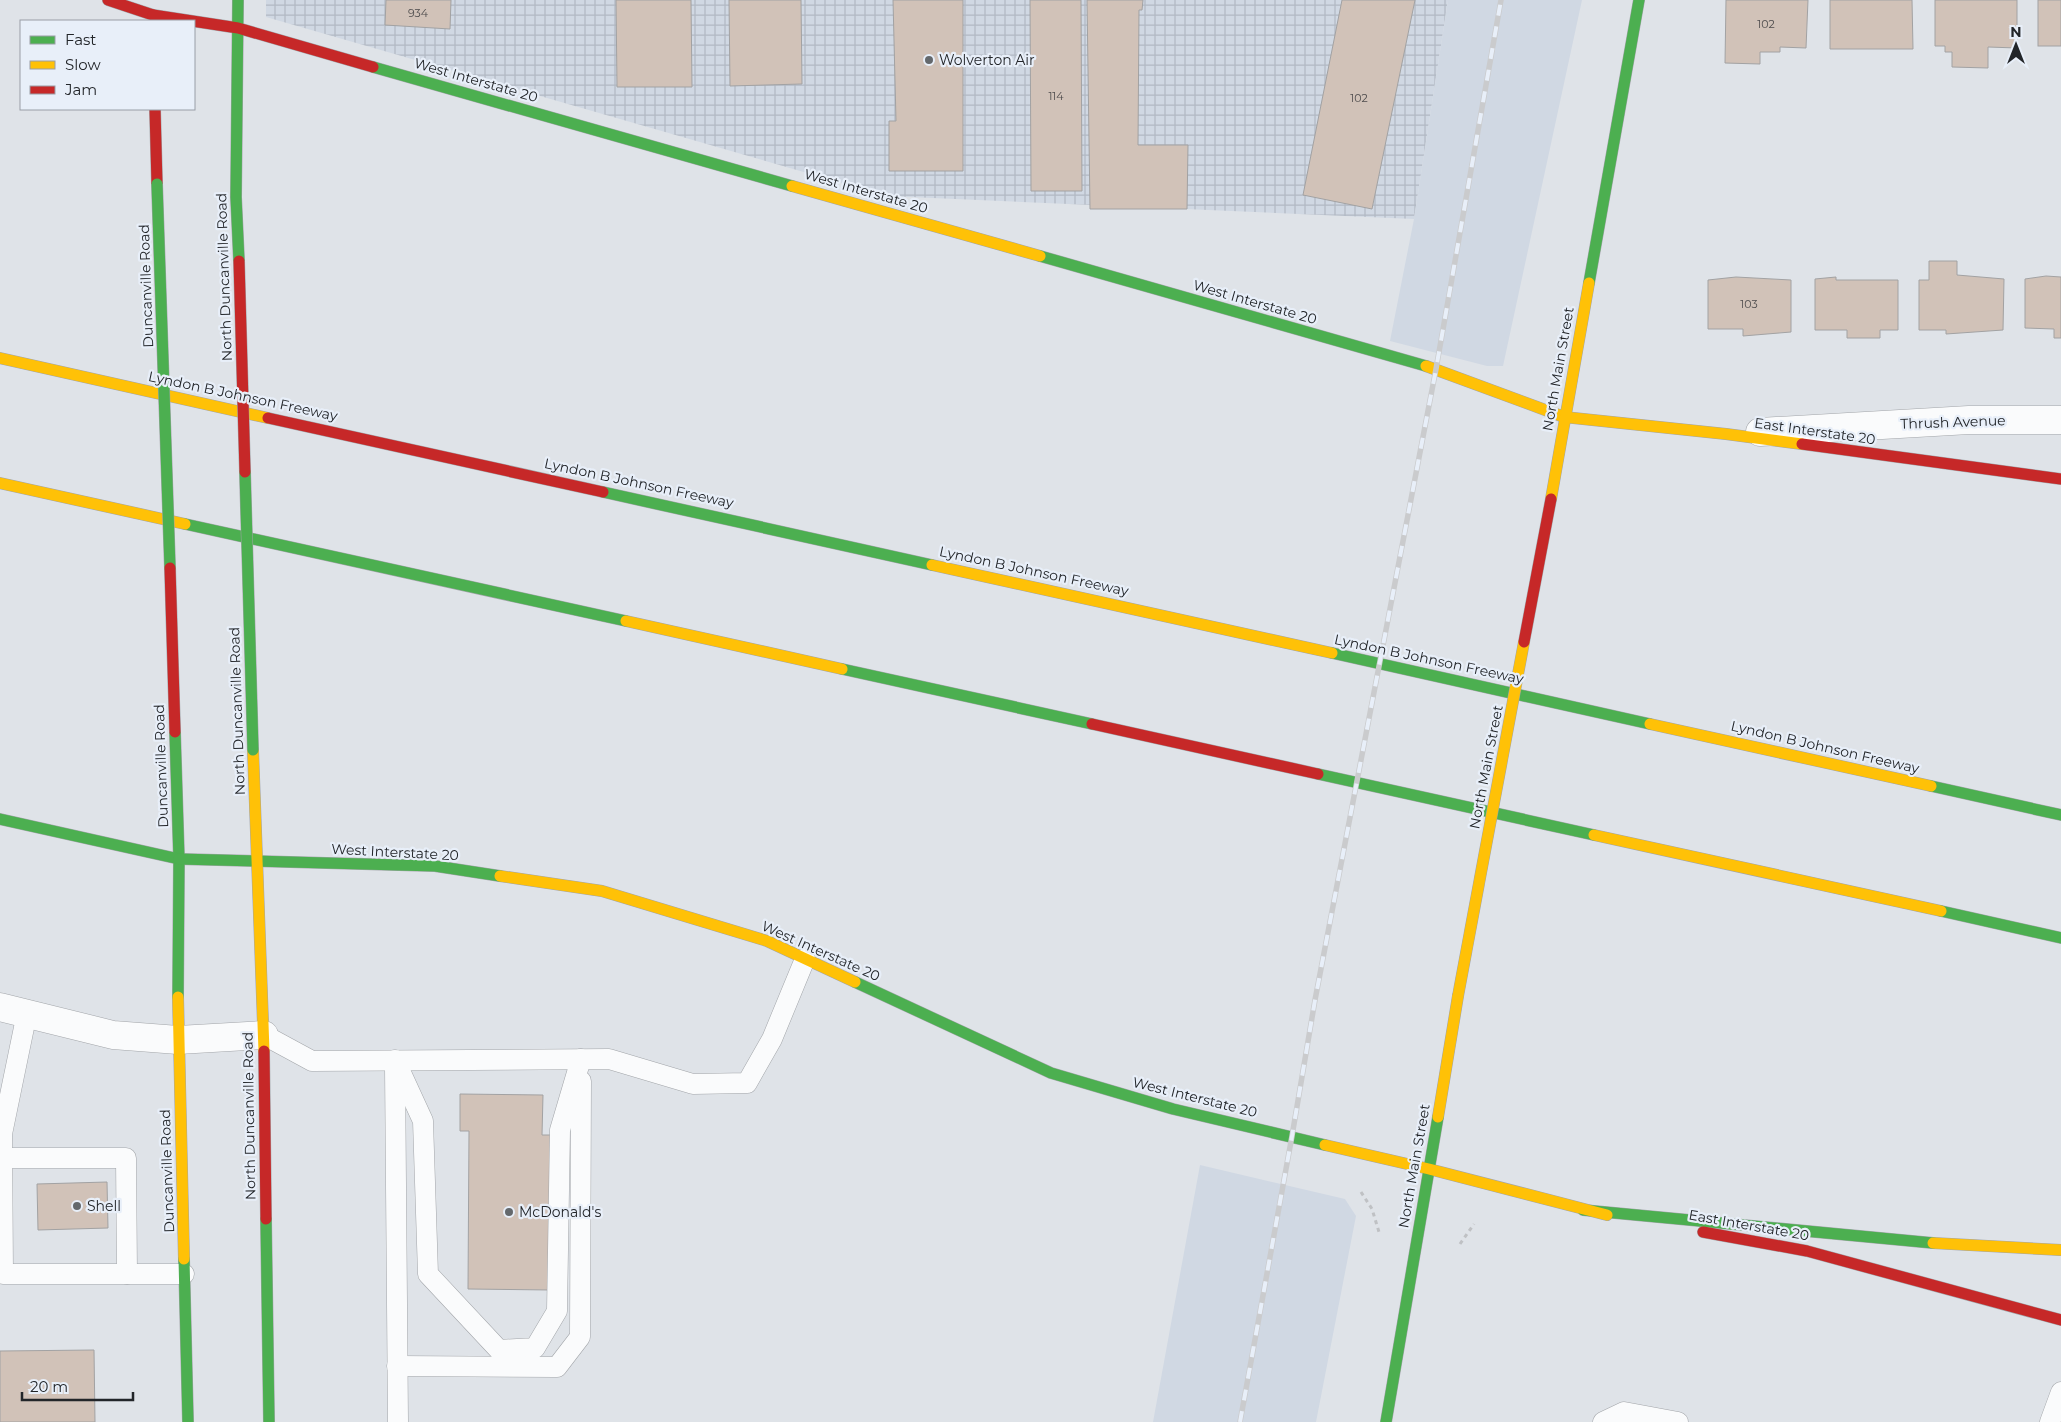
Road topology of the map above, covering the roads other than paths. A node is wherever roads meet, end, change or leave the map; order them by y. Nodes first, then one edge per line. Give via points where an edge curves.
1 (108, 0) edge
2 (153, 0) edge
3 (238, 0) edge
4 (1639, 0) edge
5 (153, 18) edge
6 (170, 20) edge
7 (195, 23) edge
8 (238, 28) junction
9 (155, 110) edge
10 (0, 358) edge
11 (1564, 417) junction
12 (2061, 420) edge
13 (1726, 434) junction
14 (2061, 479) edge
15 (0, 483) edge
16 (2061, 815) edge
17 (0, 820) edge
18 (179, 859) junction
19 (256, 861) junction
20 (2061, 938) edge
21 (805, 959) junction
22 (0, 1007) edge
23 (27, 1013) junction
24 (264, 1035) junction
25 (178, 1040) junction
26 (581, 1059) junction
27 (395, 1060) junction
28 (2, 1158) junction
29 (1429, 1169) junction
30 (1583, 1210) junction
31 (2061, 1250) edge
32 (127, 1274) junction
33 (184, 1274) junction
34 (2061, 1320) edge
35 (397, 1366) junction
36 (2061, 1392) edge
37 (188, 1422) edge
38 (269, 1422) edge
39 (398, 1422) edge
40 (1386, 1422) edge
41 (1603, 1422) edge
42 (1678, 1422) edge
43 (2050, 1422) edge

1 - 5 main road, West Interstate 20
2 - 5 main road
3 - 8 main road, North Duncanville Road
4 - 11 main road, North Main Street
5 - 6 main road, West Interstate 20
7 - 8 main road, West Interstate 20
8 - 11 main road, West Interstate 20 via 1436,369
8 - 19 main road, North Duncanville Road, bridge via 236,196
9 - 18 main road, Duncanville Road, bridge
10 - 16 main road, Lyndon B Johnson Freeway
11 - 13 main road, East Interstate 20
11 - 29 main road, North Main Street, bridge
12 - 13 street, Thrush Avenue via 1969,420
13 - 14 main road, East Interstate 20
15 - 20 main road
17 - 18 main road, West Interstate 20
18 - 19 main road, West Interstate 20
18 - 25 main road, Duncanville Road
19 - 21 main road, West Interstate 20 via 435,866 602,892 767,941
19 - 24 main road, North Duncanville Road
21 - 26 lane via 772,1040 746,1083 693,1084 609,1059
21 - 29 main road, West Interstate 20 via 1051,1073 1173,1109
22 - 23 street
23 - 25 street via 113,1034
23 - 28 lane via 2,1134
24 - 25 street
24 - 27 lane via 312,1061
24 - 38 main road, North Duncanville Road
25 - 33 main road, Duncanville Road
26 - 27 lane
26 - 27 lane via 560,1130 557,1311 535,1348 499,1350 428,1274 423,1122
26 - 35 lane via 580,1337 557,1367
27 - 35 lane
28 - 32 lane via 3,1274
28 - 32 lane via 126,1158
29 - 30 main road, East Interstate 20
29 - 40 main road, North Main Street
30 - 31 main road via 1931,1243
30 - 34 main road, East Interstate 20 via 1807,1251
32 - 33 lane
33 - 37 main road, Duncanville Road
35 - 39 lane
36 - 43 lane
41 - 42 lane via 1624,1412

